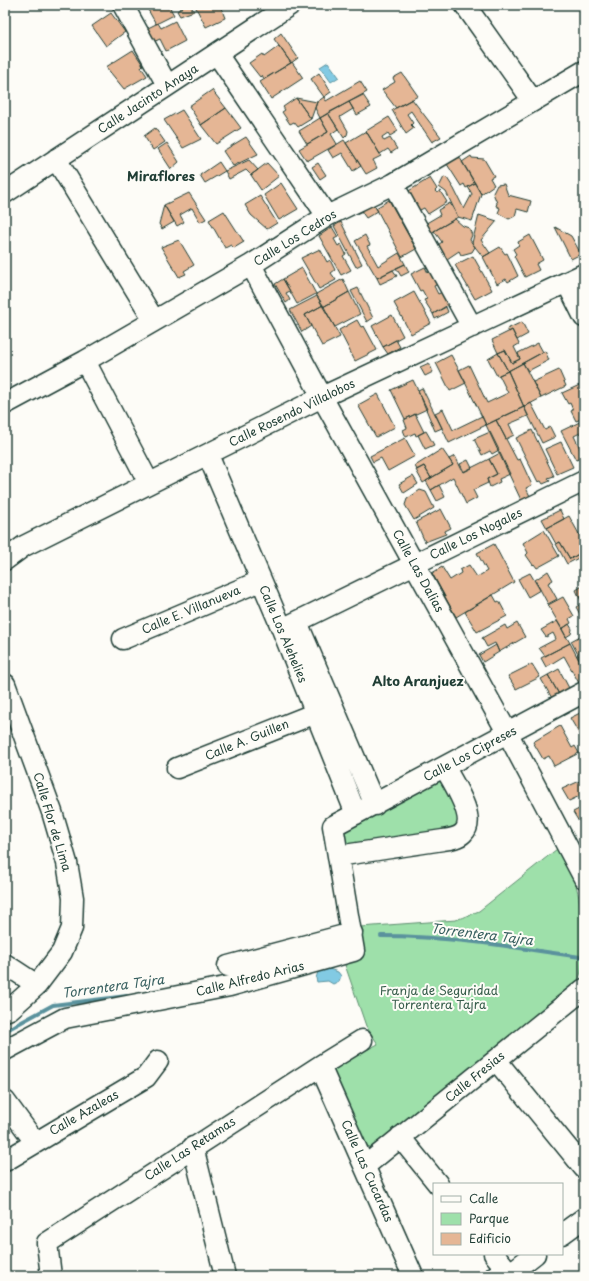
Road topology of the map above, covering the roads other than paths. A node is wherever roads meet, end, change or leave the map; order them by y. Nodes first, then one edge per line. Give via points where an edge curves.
1 (123, 5) edge
2 (290, 5) edge
3 (465, 5) edge
4 (217, 54) junction
5 (584, 71) edge
6 (167, 85) junction
7 (533, 101) junction
8 (56, 159) junction
9 (393, 184) junction
10 (6, 190) edge
11 (327, 216) junction
12 (251, 265) junction
13 (575, 278) edge
14 (584, 317) edge
15 (154, 320) junction
16 (472, 328) junction
17 (85, 362) junction
18 (322, 397) junction
19 (5, 404) edge
20 (208, 455) junction
21 (149, 483) junction
22 (583, 485) edge
23 (5, 560) edge
24 (414, 564) junction
25 (260, 581) junction
26 (289, 626) junction
27 (123, 639) dead end
28 (5, 684) edge
29 (584, 692) edge
30 (316, 713) junction
31 (508, 734) junction
32 (177, 768) dead end
33 (445, 768) junction
34 (375, 805) junction
35 (356, 814) junction
36 (333, 826) joint
37 (338, 856) junction
38 (584, 878) edge
39 (352, 933) junction
40 (5, 964) edge
41 (228, 966) dead end
42 (37, 984) junction
43 (584, 988) edge
44 (5, 1011) edge
45 (362, 1040) dead end
46 (5, 1050) edge
47 (496, 1060) junction
48 (158, 1061) dead end
49 (320, 1066) junction
50 (5, 1101) edge
51 (400, 1138) junction
52 (35, 1142) junction
53 (193, 1147) junction
54 (5, 1161) edge
55 (365, 1166) junction
56 (584, 1168) edge
57 (437, 1183) edge
58 (584, 1218) edge
59 (563, 1233) edge
60 (495, 1255) edge
61 (534, 1255) edge
62 (505, 1275) edge
63 (50, 1276) edge
64 (225, 1276) edge
65 (413, 1276) edge

1 - 6 street
2 - 4 street, Calle Jacinto Anaya
3 - 7 street
4 - 6 street, Calle Jacinto Anaya
4 - 11 street
5 - 7 street, Calle Los Cedros
6 - 8 street, Calle Jacinto Anaya
7 - 9 street, Calle Los Cedros
8 - 10 street, Calle Jacinto Anaya
8 - 15 street
9 - 11 street, Calle Los Cedros
9 - 16 street
11 - 12 street, Calle Los Cedros
12 - 15 street, Calle Los Cedros
12 - 18 street, Calle Las Dalias
13 - 14 street
13 - 16 street, Calle Rosendo Villalobos
15 - 17 street, Calle Los Cedros
16 - 18 street, Calle Rosendo Villalobos
17 - 19 street, Calle Los Cedros
17 - 21 street
18 - 20 street, Calle Rosendo Villalobos
18 - 24 street, Calle Las Dalias
20 - 21 street, Calle Rosendo Villalobos
20 - 25 street, Calle Los Alehelies
21 - 23 street, Calle Rosendo Villalobos via 24,546
22 - 24 street, Calle Los Nogales
24 - 26 street, Calle Los Nogales
24 - 31 street, Calle Las Dalias
25 - 26 street, Calle Los Alehelies
25 - 27 street, Calle E. Villanueva
26 - 30 street, Calle Los Alehelies
26 - 34 street
28 - 42 street, Calle Flor de Lima via 52,812 67,863 73,898 72,928 62,952
29 - 31 street, Calle Los Cipreses
30 - 32 street, Calle A. Guillen
30 - 35 street, Calle Los Alehelies
31 - 33 street, Calle Los Cipreses
31 - 38 street, Calle Las Dalias
33 - 34 street, Calle Los Cipreses
33 - 37 street via 468,813 469,821 463,834 443,840
34 - 35 street, Calle Los Cipreses
35 - 36 street, Calle Los Cipreses
36 - 37 street, Calle Alfredo Arias
37 - 39 street, Calle Alfredo Arias
39 - 41 street
39 - 46 street, Calle Alfredo Arias via 354,951 230,986 65,1018
40 - 42 street
42 - 44 street, Calle Flor de Lima
43 - 47 street, Calle Fresias
45 - 49 street, Calle Las Retamas
47 - 51 street, Calle Fresias
47 - 56 street
48 - 52 street, Calle Azaleas via 146,1077
49 - 53 street, Calle Las Retamas
49 - 55 street, Calle Las Cucardas
50 - 52 street
51 - 55 street, Calle Fresias
51 - 57 street
52 - 54 street, Calle Azaleas
53 - 63 street, Calle Las Retamas via 47,1243
53 - 64 street
55 - 65 street, Calle Las Cucardas
58 - 59 street
60 - 62 street
61 - 62 street

